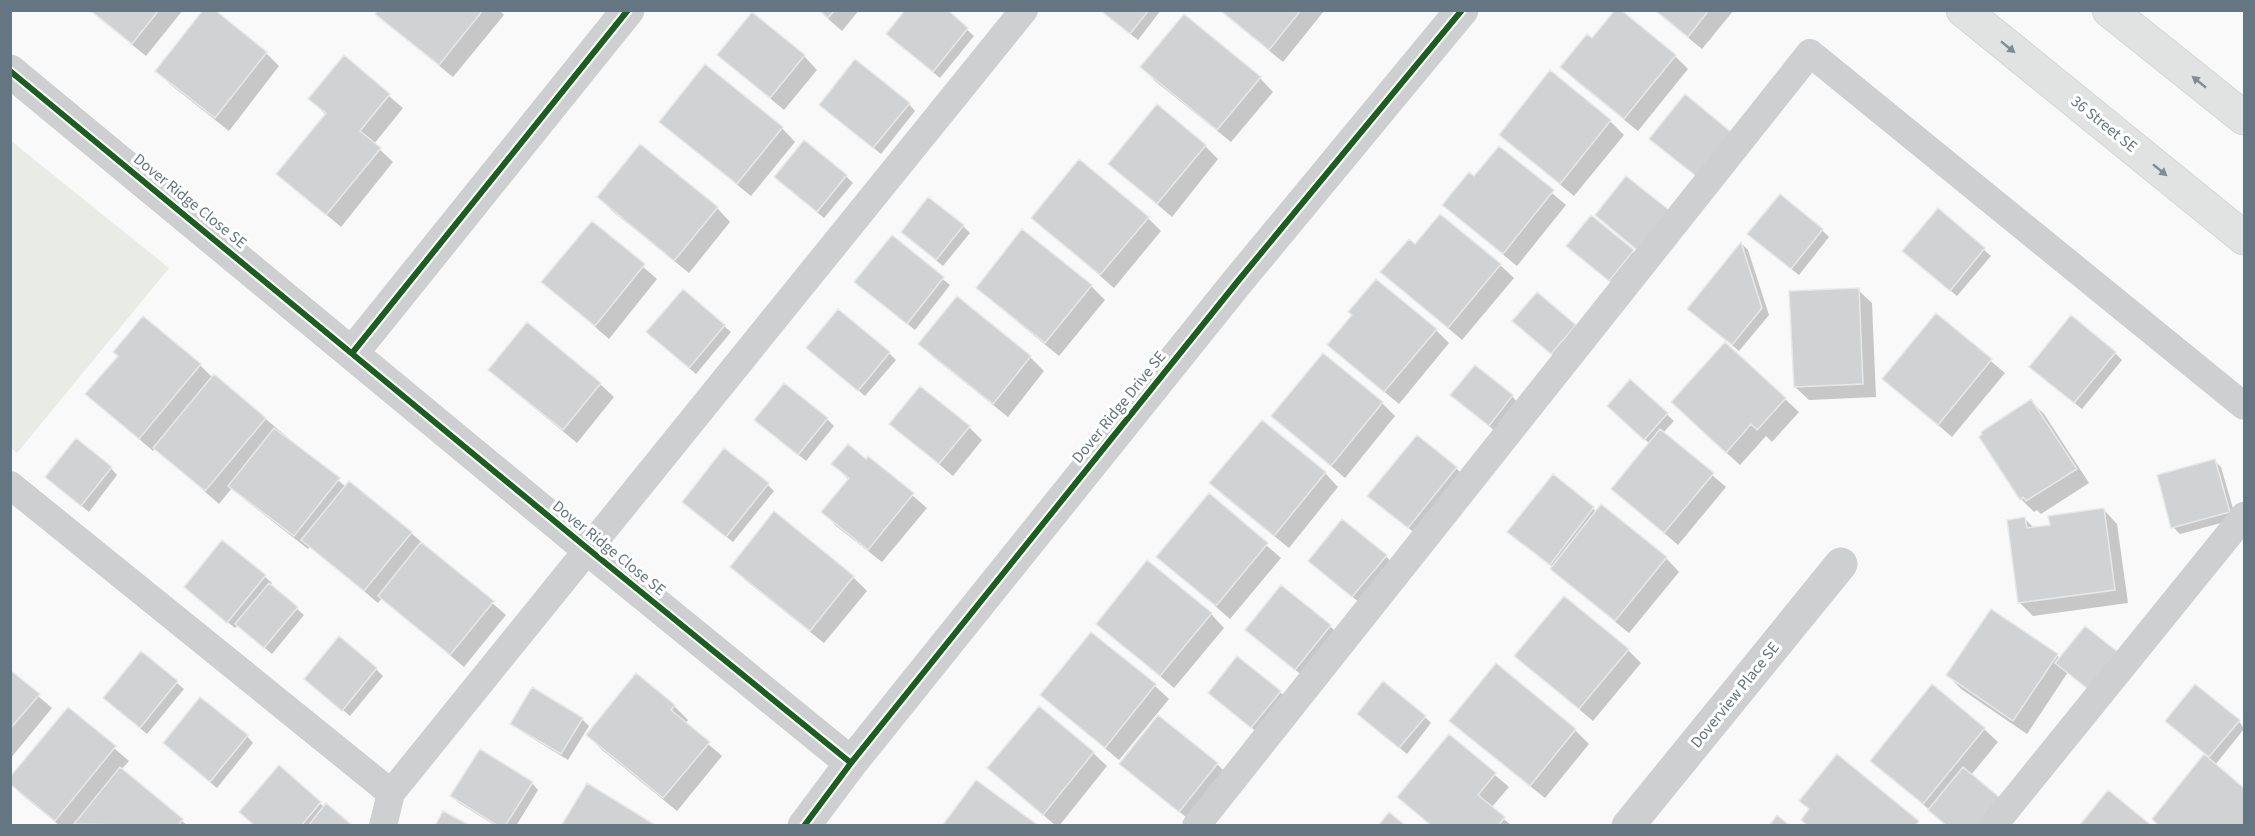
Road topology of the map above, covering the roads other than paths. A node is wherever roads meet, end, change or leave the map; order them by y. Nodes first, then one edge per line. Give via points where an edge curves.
1 (628, 10) edge
2 (1024, 10) edge
3 (1462, 10) edge
4 (1963, 10) edge
5 (2109, 10) edge
6 (10, 71) edge
7 (2244, 118) edge
8 (2244, 238) edge
9 (353, 352) junction
10 (2244, 406) edge
11 (10, 485) edge
12 (2244, 516) edge
13 (587, 548) junction
14 (1841, 564) dead end
15 (851, 763) junction
16 (391, 793) junction
17 (383, 825) edge
18 (804, 825) edge
19 (1196, 825) edge
20 (1628, 825) edge
21 (1993, 825) edge

1 - 9 street
2 - 13 lane
3 - 15 street, Dover Ridge Drive SE via 1238,280
4 -> 8 main road, 36 Street SE
7 -> 5 main road
6 - 9 street, Dover Ridge Close SE
9 - 13 street, Dover Ridge Close SE
10 - 19 lane via 1810,53
11 - 16 lane
12 - 21 lane
13 - 15 street, Dover Ridge Close SE
13 - 16 lane
14 - 20 street, Doverview Place SE
15 - 18 street, Dover Ridge Drive SE
16 - 17 lane

